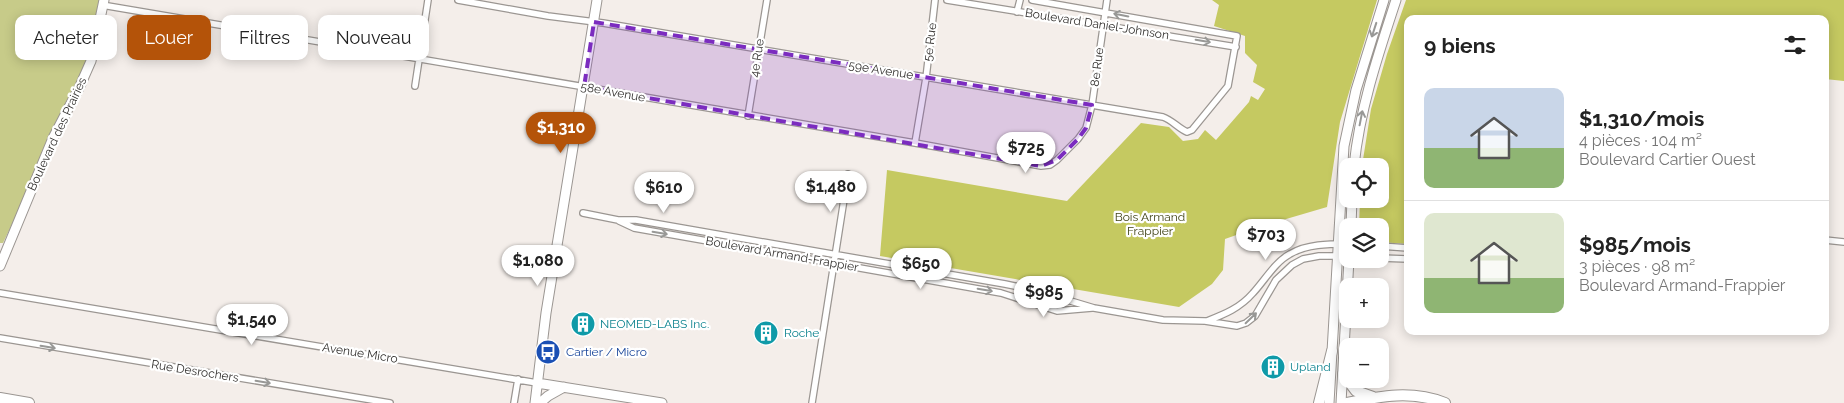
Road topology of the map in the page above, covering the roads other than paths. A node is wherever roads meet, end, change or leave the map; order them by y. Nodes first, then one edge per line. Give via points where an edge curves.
1 (428, 0) edge
2 (458, 0) edge
3 (597, 0) edge
4 (767, 0) edge
5 (935, 0) edge
6 (947, 0) edge
7 (1020, 0) edge
8 (1032, 0) edge
9 (1107, 0) edge
10 (1384, 0) edge
11 (1396, 0) edge
12 (103, 2) edge
13 (1017, 12) junction
14 (1104, 12) junction
15 (426, 15) edge
16 (594, 22) junction
17 (1102, 26) junction
18 (1177, 26) junction
19 (1237, 36) joint
20 (1176, 37) junction
21 (318, 41) edge
22 (1236, 47) junction
23 (758, 50) junction
24 (419, 60) edge
25 (425, 60) edge
26 (926, 78) junction
27 (415, 86) dead end
28 (584, 87) junction
29 (1092, 105) junction
30 (748, 116) junction
31 (915, 143) junction
32 (1355, 158) edge
33 (848, 174) dead end
34 (583, 213) dead end
35 (1343, 218) edge
36 (618, 220) junction
37 (1829, 240) edge
38 (1844, 242) edge
39 (1339, 244) edge
40 (1389, 247) edge
41 (1404, 248) edge
42 (1339, 251) edge
43 (835, 255) junction
44 (1337, 255) junction
45 (1389, 259) edge
46 (1404, 260) edge
47 (833, 263) junction
48 (0, 266) edge
49 (1347, 268) edge
50 (0, 293) edge
51 (1094, 308) junction
52 (1205, 321) junction
53 (0, 338) edge
54 (1344, 338) edge
55 (1332, 351) junction
56 (518, 380) junction
57 (538, 383) junction
58 (564, 387) junction
59 (1342, 388) edge
60 (1354, 388) edge
61 (1377, 397) junction
62 (0, 398) edge
63 (29, 403) edge
64 (390, 403) edge
65 (514, 403) edge
66 (535, 403) edge
67 (540, 403) edge
68 (662, 403) edge
69 (812, 403) edge
70 (1319, 403) edge
71 (1329, 403) edge
72 (1341, 403) edge
73 (1348, 403) edge
74 (1445, 403) edge

1 - 15 street
2 - 16 street, 59e Avenue
3 - 16 street
4 - 23 street, 4e Rue
5 - 26 street, 5e Rue
6 - 13 street, Boulevard Daniel-Johnson
7 - 13 street, Boulevard Daniel-Johnson
8 - 14 street, Boulevard Daniel-Johnson
9 - 14 street, 8e Rue
10 -> 35 street via 1349,121 1343,161
32 -> 11 street via 1365,101
12 - 21 street, 58e Avenue
12 - 48 street, Boulevard des Prairies via 90,61 55,134
13 - 17 street, Boulevard Daniel-Johnson
14 - 17 street, 8e Rue
18 -> 14 street, Boulevard Daniel-Johnson
16 - 23 street, 59e Avenue
16 - 28 street
17 - 20 street, Boulevard Daniel-Johnson
17 - 29 street, 8e Rue
18 - 19 street, Boulevard Daniel-Johnson
18 - 20 street, Boulevard Daniel-Johnson
19 - 22 street, 59e Avenue
20 -> 22 street, Boulevard Daniel-Johnson
22 - 29 street, 59e Avenue via 1227,88 1191,131 1182,130 1163,117
23 - 26 street, 59e Avenue
23 - 30 street, 4e Rue
24 - 27 street
25 - 28 street, 58e Avenue
26 - 29 street, 59e Avenue
26 - 31 street, 5e Rue
28 - 30 street, 58e Avenue
28 - 57 street via 546,313
29 - 31 street, 58e Avenue via 1086,128 1050,165
30 - 31 street, 58e Avenue
33 - 43 street
34 - 36 street, Boulevard Armand-Frappier
36 - 43 street, Boulevard Armand-Frappier via 636,220
36 -> 47 street, Boulevard Armand-Frappier via 634,228
37 - 38 street
39 - 52 street, Boulevard Armand-Frappier via 1312,246 1290,254 1242,304
40 - 41 street
42 - 44 street
43 - 47 street
43 - 51 street, Boulevard Armand-Frappier via 1026,288
52 -> 44 street, Boulevard Armand-Frappier via 1243,325 1254,316 1288,267 1308,258
44 - 55 street
45 - 46 street
47 -> 51 street, Boulevard Armand-Frappier via 1001,293 1057,310
47 - 69 street
49 - 54 street
50 - 56 street, Avenue Micro
51 - 52 street, Boulevard Armand-Frappier via 1163,320
53 -> 64 street, Rue Desrochers
55 - 70 highway
55 - 71 street
56 - 57 street, Avenue Micro
56 - 65 street
57 - 58 street, Avenue Micro
57 - 66 street
58 - 67 street
58 - 68 street, Avenue Micro
59 - 72 street
60 - 61 highway
61 - 73 highway
61 - 74 highway via 1413,395
62 - 63 highway

